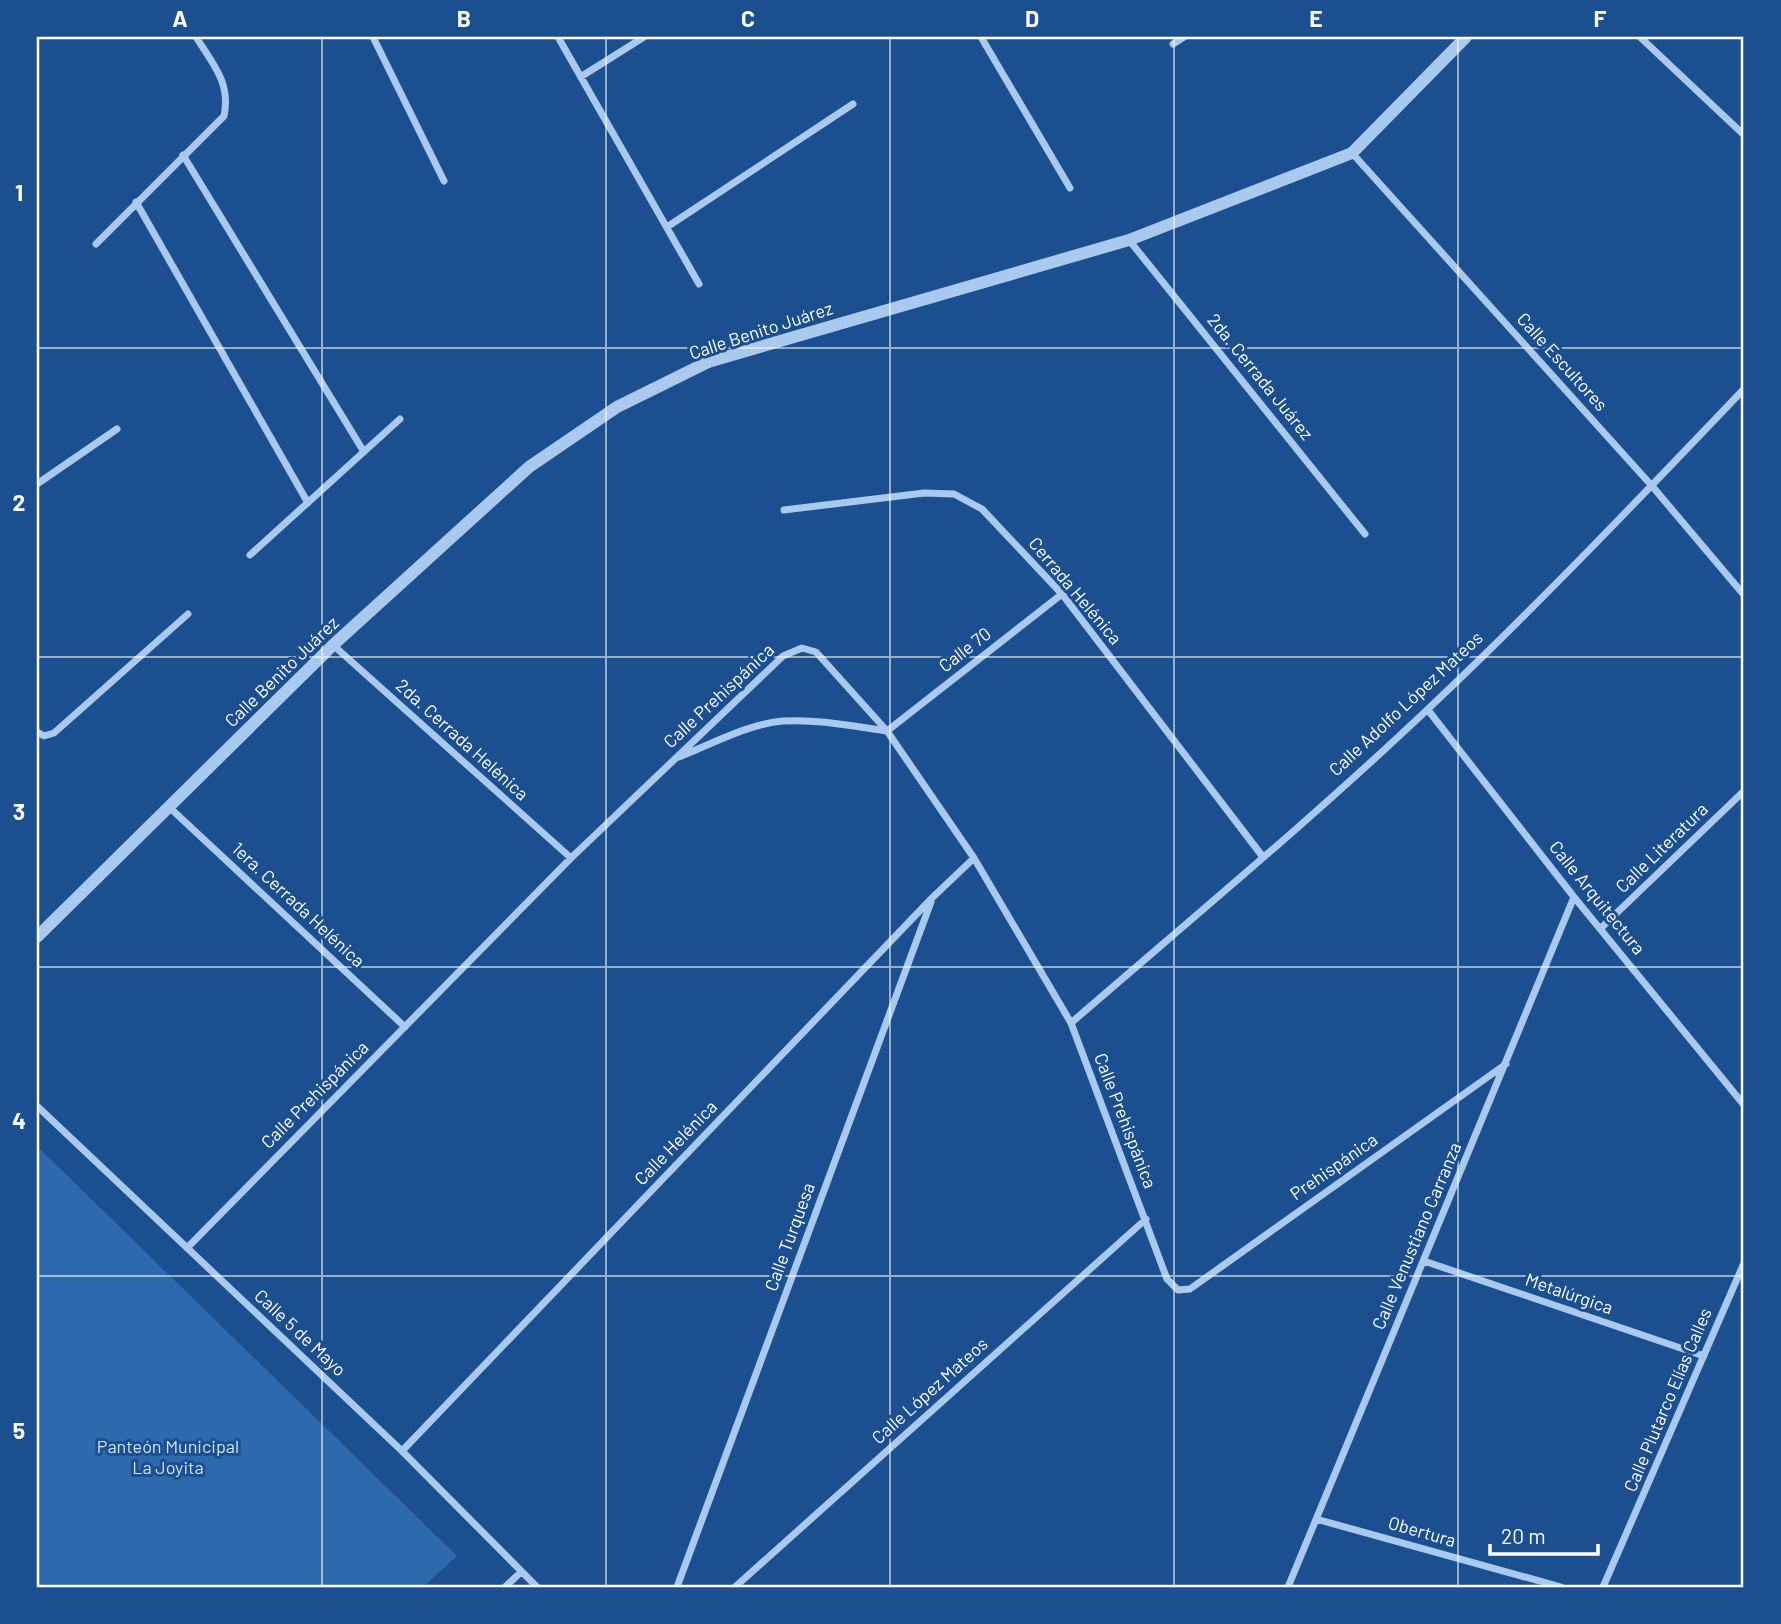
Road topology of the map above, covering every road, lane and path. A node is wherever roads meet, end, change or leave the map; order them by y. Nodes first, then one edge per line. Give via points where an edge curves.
1 (197, 37) edge
2 (373, 37) edge
3 (558, 37) edge
4 (644, 37) edge
5 (981, 37) edge
6 (1184, 37) edge
7 (1466, 37) edge
8 (1640, 37) edge
9 (1173, 44) dead end
10 (582, 76) junction
11 (853, 104) dead end
12 (1744, 135) edge
13 (1352, 153) junction
14 (183, 155) junction
15 (444, 181) dead end
16 (1070, 188) dead end
17 (136, 202) junction
18 (667, 227) junction
19 (1129, 240) junction
20 (96, 244) dead end
21 (699, 285) dead end
22 (1744, 389) edge
23 (400, 419) dead end
24 (117, 429) dead end
25 (364, 452) junction
26 (37, 484) edge
27 (1652, 486) junction
28 (308, 503) junction
29 (784, 510) dead end
30 (1365, 534) dead end
31 (250, 555) dead end
32 (1062, 594) junction
33 (1744, 595) edge
34 (188, 614) dead end
35 (333, 645) junction
36 (1428, 709) junction
37 (887, 731) junction
38 (37, 732) edge
39 (674, 759) junction
40 (1744, 791) edge
41 (169, 807) junction
42 (1263, 857) junction
43 (571, 858) junction
44 (974, 858) junction
45 (1574, 897) junction
46 (932, 898) junction
47 (1601, 929) junction
48 (37, 937) edge
49 (1070, 1023) junction
50 (405, 1027) junction
51 (1506, 1064) junction
52 (1744, 1105) edge
53 (37, 1106) edge
54 (1146, 1219) junction
55 (187, 1248) junction
56 (1424, 1261) junction
57 (1744, 1263) edge
58 (1178, 1290) joint
59 (1704, 1356) junction
60 (402, 1451) junction
61 (1316, 1519) junction
62 (521, 1572) junction
63 (505, 1587) edge
64 (537, 1587) edge
65 (677, 1587) edge
66 (735, 1587) edge
67 (1287, 1587) edge
68 (1561, 1587) edge
69 (1603, 1587) edge

1 - 14 street via 223,81 227,100 224,116
2 - 15 street
3 - 10 street
4 - 10 street
5 - 16 street
6 - 9 street
7 - 13 street, Calle Benito Juárez
8 - 12 street
10 - 18 street
11 - 18 street
13 - 19 street, Calle Benito Juárez
13 - 27 street, Calle Escultores
14 - 17 street
14 - 25 street
17 - 20 street
17 - 28 street
18 - 21 street
19 - 30 street, 2da. Cerrada Juárez
19 - 35 street, Calle Benito Juárez via 708,362 617,407 529,467
22 - 27 street, Calle Adolfo López Mateos
23 - 25 street
24 - 26 street
25 - 28 street
27 - 33 street, Calle Escultores
27 - 36 street, Calle Adolfo López Mateos
28 - 31 street
29 - 32 street, Cerrada Helénica via 924,493 954,494 982,509
32 - 37 street, Calle 70
32 - 42 street, Cerrada Helénica
34 - 38 street via 54,733 44,736
35 - 41 street, Calle Benito Juárez
35 - 43 street, 2da. Cerrada Helénica
36 - 42 street, Calle Adolfo López Mateos
36 - 45 street, Calle Arquitectura
37 - 39 street via 822,721 781,722 744,731
37 - 39 street, Calle Prehispánica via 816,652 802,648 783,656
37 - 44 street, Calle Prehispánica
39 - 43 street, Calle Prehispánica
40 - 47 street, Calle Literatura
41 - 48 street, Calle Benito Juárez
41 - 50 street, 1era. Cerrada Helénica
42 - 49 street, Calle Adolfo López Mateos
43 - 50 street, Calle Prehispánica
44 - 46 street, Calle Helénica
44 - 49 street, Calle Prehispánica
45 - 47 street, Calle Arquitectura
45 - 51 street, Calle Venustiano Carranza
46 - 60 street, Calle Helénica
46 - 65 street, Calle Turquesa
47 - 52 street, Calle Arquitectura
49 - 54 street, Calle Prehispánica
50 - 55 street, Calle Prehispánica
51 - 56 street, Calle Venustiano Carranza
51 - 58 street, Prehispánica via 1190,1289
53 - 55 street, Calle 5 de Mayo
54 - 58 street, Calle Prehispánica via 1167,1279
54 - 66 street, Calle López Mateos
55 - 60 street, Calle 5 de Mayo
56 - 59 street, Metalúrgica
56 - 61 street, Calle Venustiano Carranza
57 - 59 street, Calle Plutarco Elías Calles
59 - 69 street, Calle Plutarco Elías Calles
60 - 62 street, Calle 5 de Mayo
61 - 67 street, Calle Venustiano Carranza
61 - 68 street, Obertura
62 - 63 street
62 - 64 street, Calle 5 de Mayo

